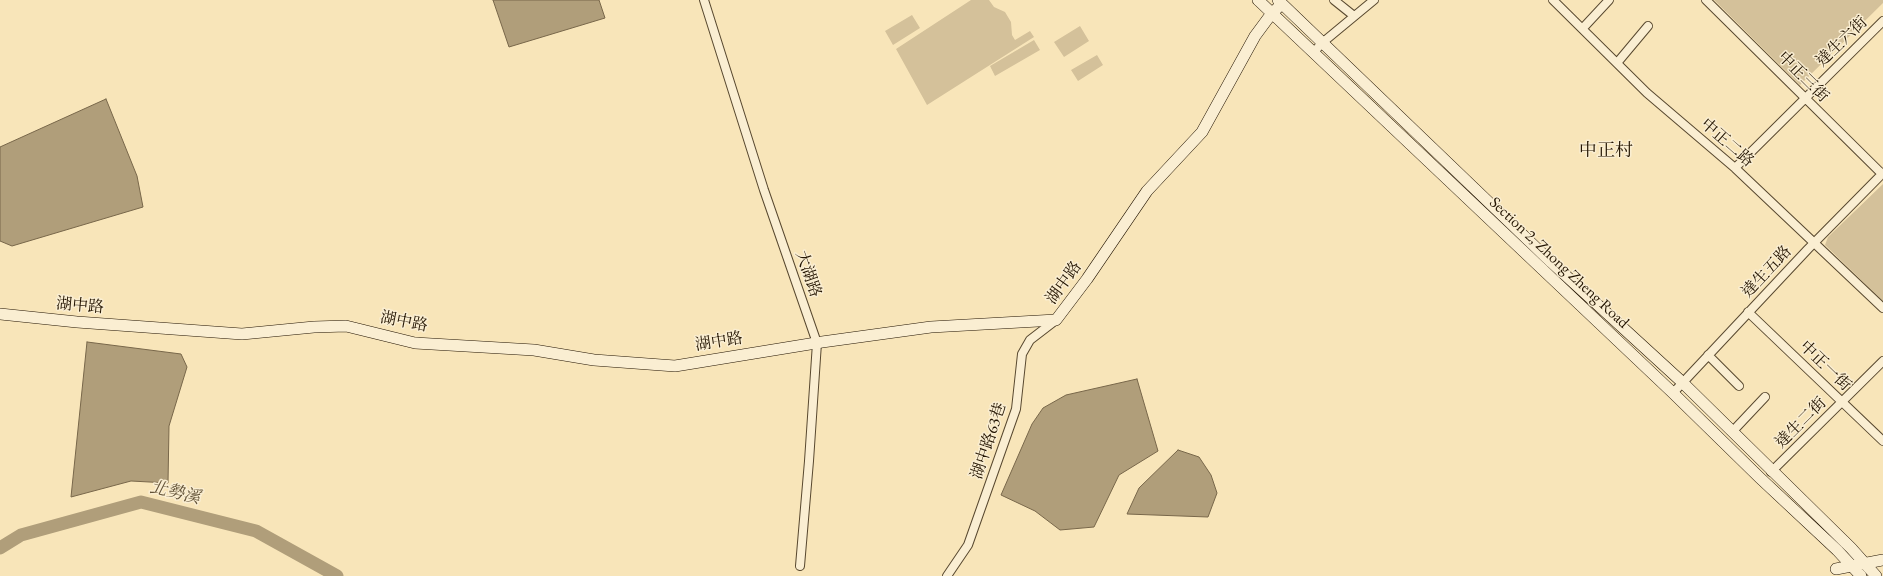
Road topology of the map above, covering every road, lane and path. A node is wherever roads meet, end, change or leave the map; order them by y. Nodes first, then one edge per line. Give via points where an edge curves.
1 (704, 0) edge
2 (1258, 0) edge
3 (1334, 0) edge
4 (1374, 0) edge
5 (1553, 0) edge
6 (1609, 0) edge
7 (1706, 0) edge
8 (1280, 2) edge
9 (1272, 13) junction
10 (1354, 16) junction
11 (1883, 21) edge
12 (1648, 26) dead end
13 (1583, 28) junction
14 (1322, 43) junction
15 (1313, 53) junction
16 (1617, 62) junction
17 (1804, 98) junction
18 (1735, 168) junction
19 (1883, 173) edge
20 (1814, 243) junction
21 (1883, 308) edge
22 (1748, 312) junction
23 (0, 314) edge
24 (1056, 320) junction
25 (817, 343) junction
26 (1708, 355) junction
27 (1883, 361) edge
28 (1682, 382) junction
29 (1739, 386) dead end
30 (1673, 393) junction
31 (1765, 397) dead end
32 (1842, 402) junction
33 (1732, 432) junction
34 (1883, 441) edge
35 (1772, 472) junction
36 (1851, 548) junction
37 (1836, 550) junction
38 (1883, 560) edge
39 (800, 566) dead end
40 (1874, 570) edge
41 (1836, 573) edge
42 (1854, 574) edge
43 (947, 576) edge

1 - 25 street, 大湖路 via 767,198
2 - 9 main road, Section 2, Zhong Zheng Road
3 - 10 street
4 - 10 street
5 - 13 street, 中正二路
6 - 13 street
7 - 17 street, 中正三街
8 - 9 main road, 湖中路
8 - 14 main road, Section 2, Zhong Zheng Road
9 - 15 main road, Section 2, Zhong Zheng Road
9 - 24 main road, 湖中路 via 1255,36 1202,132 1147,191
10 - 14 street
11 - 17 street, 達生六街
12 - 16 street
13 - 16 street, 中正二路
14 - 15 street
14 - 28 main road, Section 2, Zhong Zheng Road via 1551,262
15 - 30 main road, Section 2, Zhong Zheng Road
16 - 18 street, 中正二路 via 1647,93
17 - 18 street, 達生六街
17 - 19 street, 中正三街
18 - 20 street, 中正二路
19 - 20 street, 達生五路
20 - 21 street, 中正二路
20 - 22 street, 達生五路
22 - 26 street, 達生五路
22 - 32 street, 中正一街
23 - 25 main road, 湖中路 via 93,324 242,334 346,326 415,344 534,350 594,360 675,366
24 - 25 main road, 湖中路 via 931,327
24 - 43 street, 湖中路63巷 via 1030,340 1022,354 1016,409 968,545
25 - 39 street, 大湖路
26 - 28 street, 達生五路
26 - 29 street
27 - 32 street, 達生二街
28 - 30 street, 達生五路
28 - 33 main road, Section 2, Zhong Zheng Road
30 - 37 main road, Section 2, Zhong Zheng Road
31 - 33 street
32 - 34 street, 中正一街
32 - 35 street, 達生二街
33 - 35 main road, Section 2, Zhong Zheng Road
35 - 36 main road, Section 2, Zhong Zheng Road
36 - 40 main road, Section 2, Zhong Zheng Road
36 - 42 main road
37 - 41 main road
37 - 42 main road, Section 2, Zhong Zheng Road
38 - 40 main road
40 - 42 main road
41 - 42 main road

